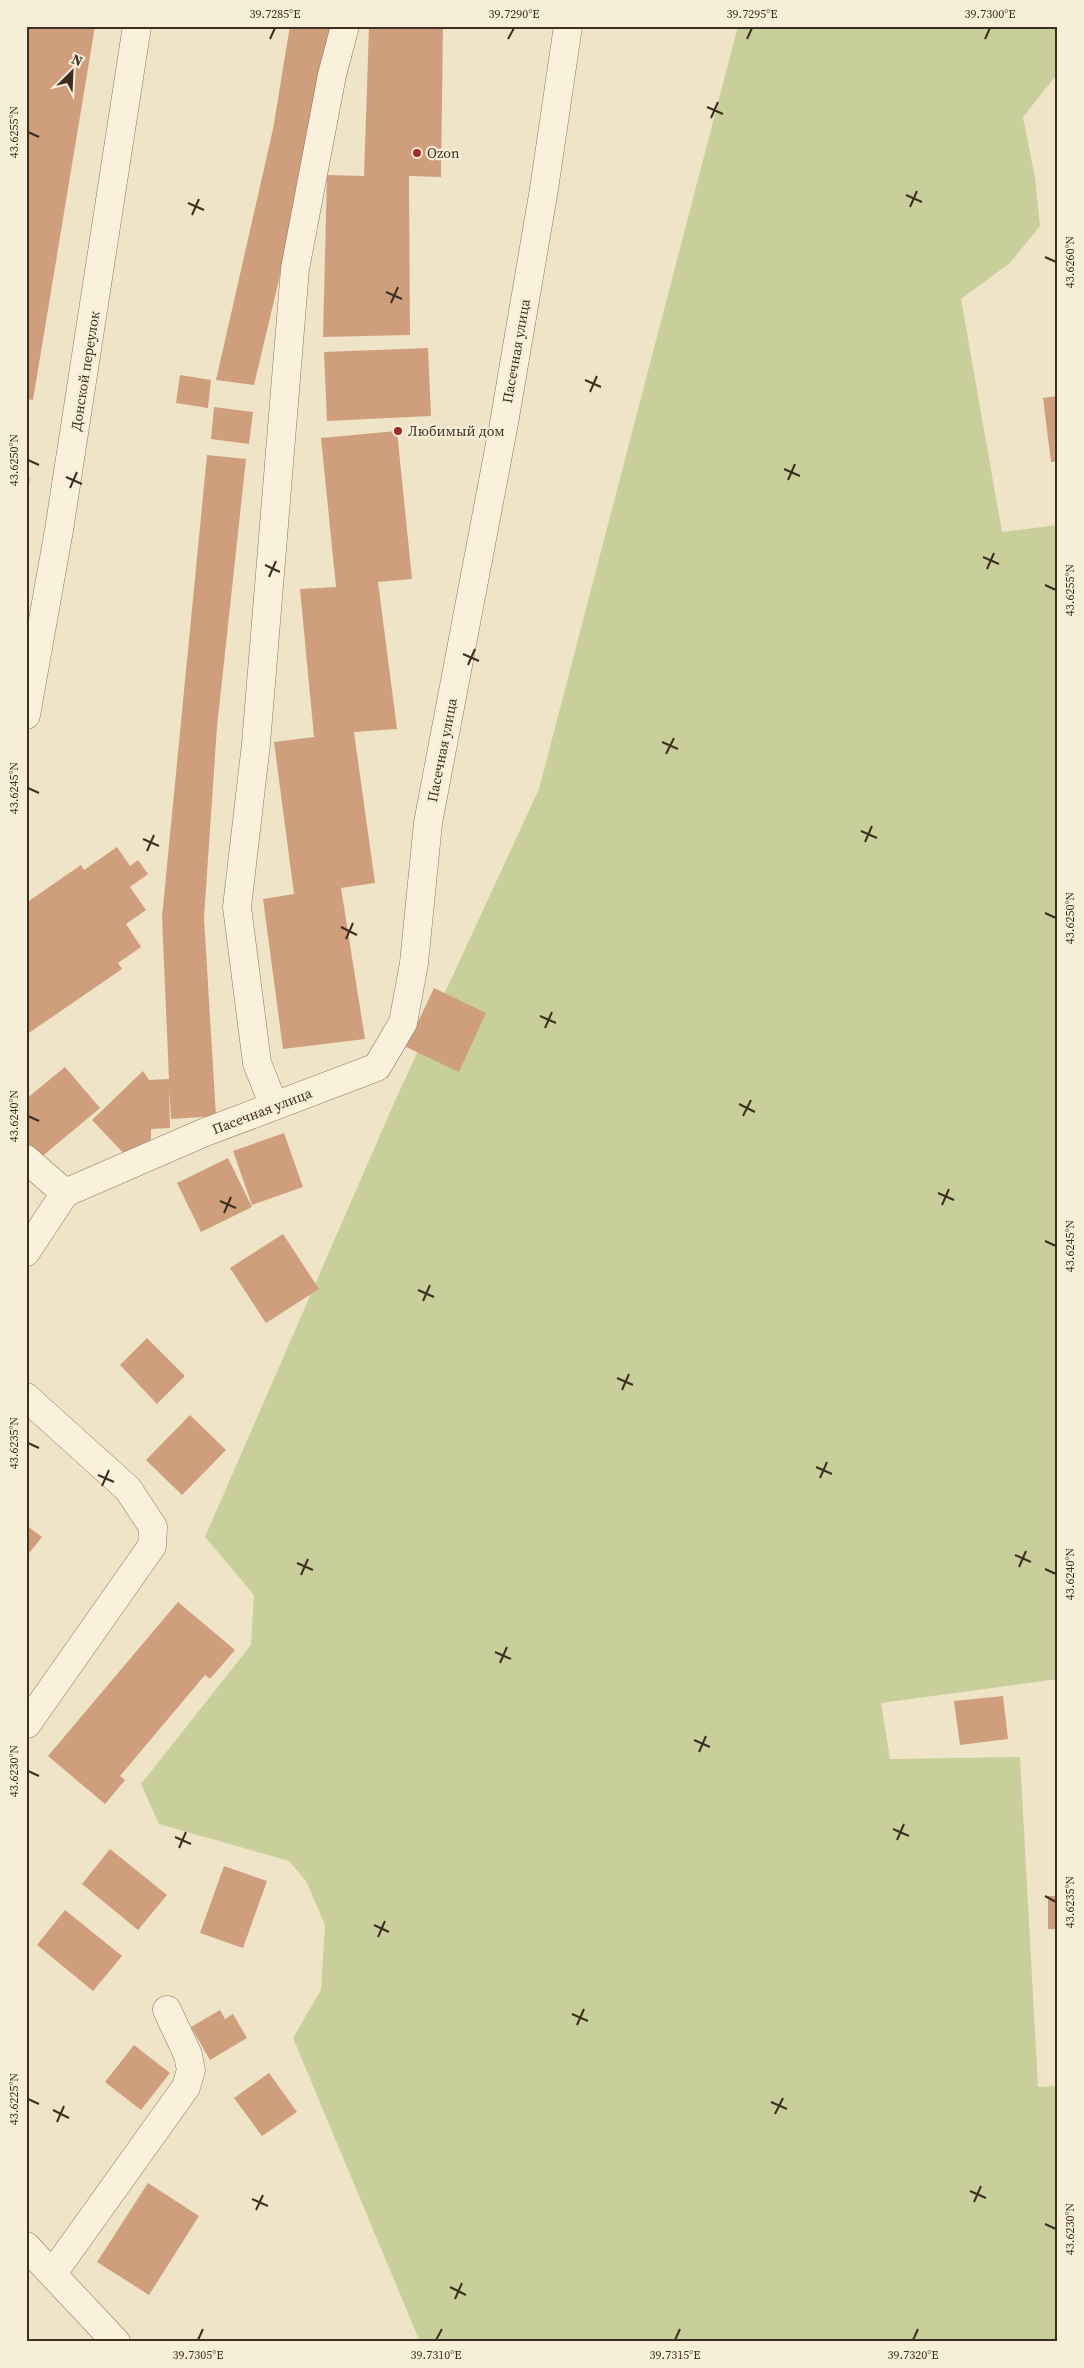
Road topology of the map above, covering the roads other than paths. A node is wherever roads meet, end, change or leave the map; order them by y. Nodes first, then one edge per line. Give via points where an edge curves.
1 (137, 26) edge
2 (345, 26) edge
3 (568, 26) edge
4 (26, 715) edge
5 (274, 1106) junction
6 (26, 1160) edge
7 (65, 1193) junction
8 (26, 1252) edge
9 (26, 1397) edge
10 (26, 1724) edge
11 (167, 2010) dead end
12 (26, 2246) edge
13 (53, 2273) junction
14 (116, 2342) edge

1 - 4 street, Донской переулок via 64,502
2 - 5 street via 332,75 295,269 256,744 237,907 257,1063
3 - 5 street, Пасечная улица via 504,423 428,823 414,963 403,1023 376,1067
5 - 7 street, Пасечная улица
6 - 7 street
7 - 8 street
9 - 10 street via 128,1489 153,1527 152,1546
11 - 13 street via 188,2055 191,2070 186,2087
12 - 13 street
13 - 14 street

